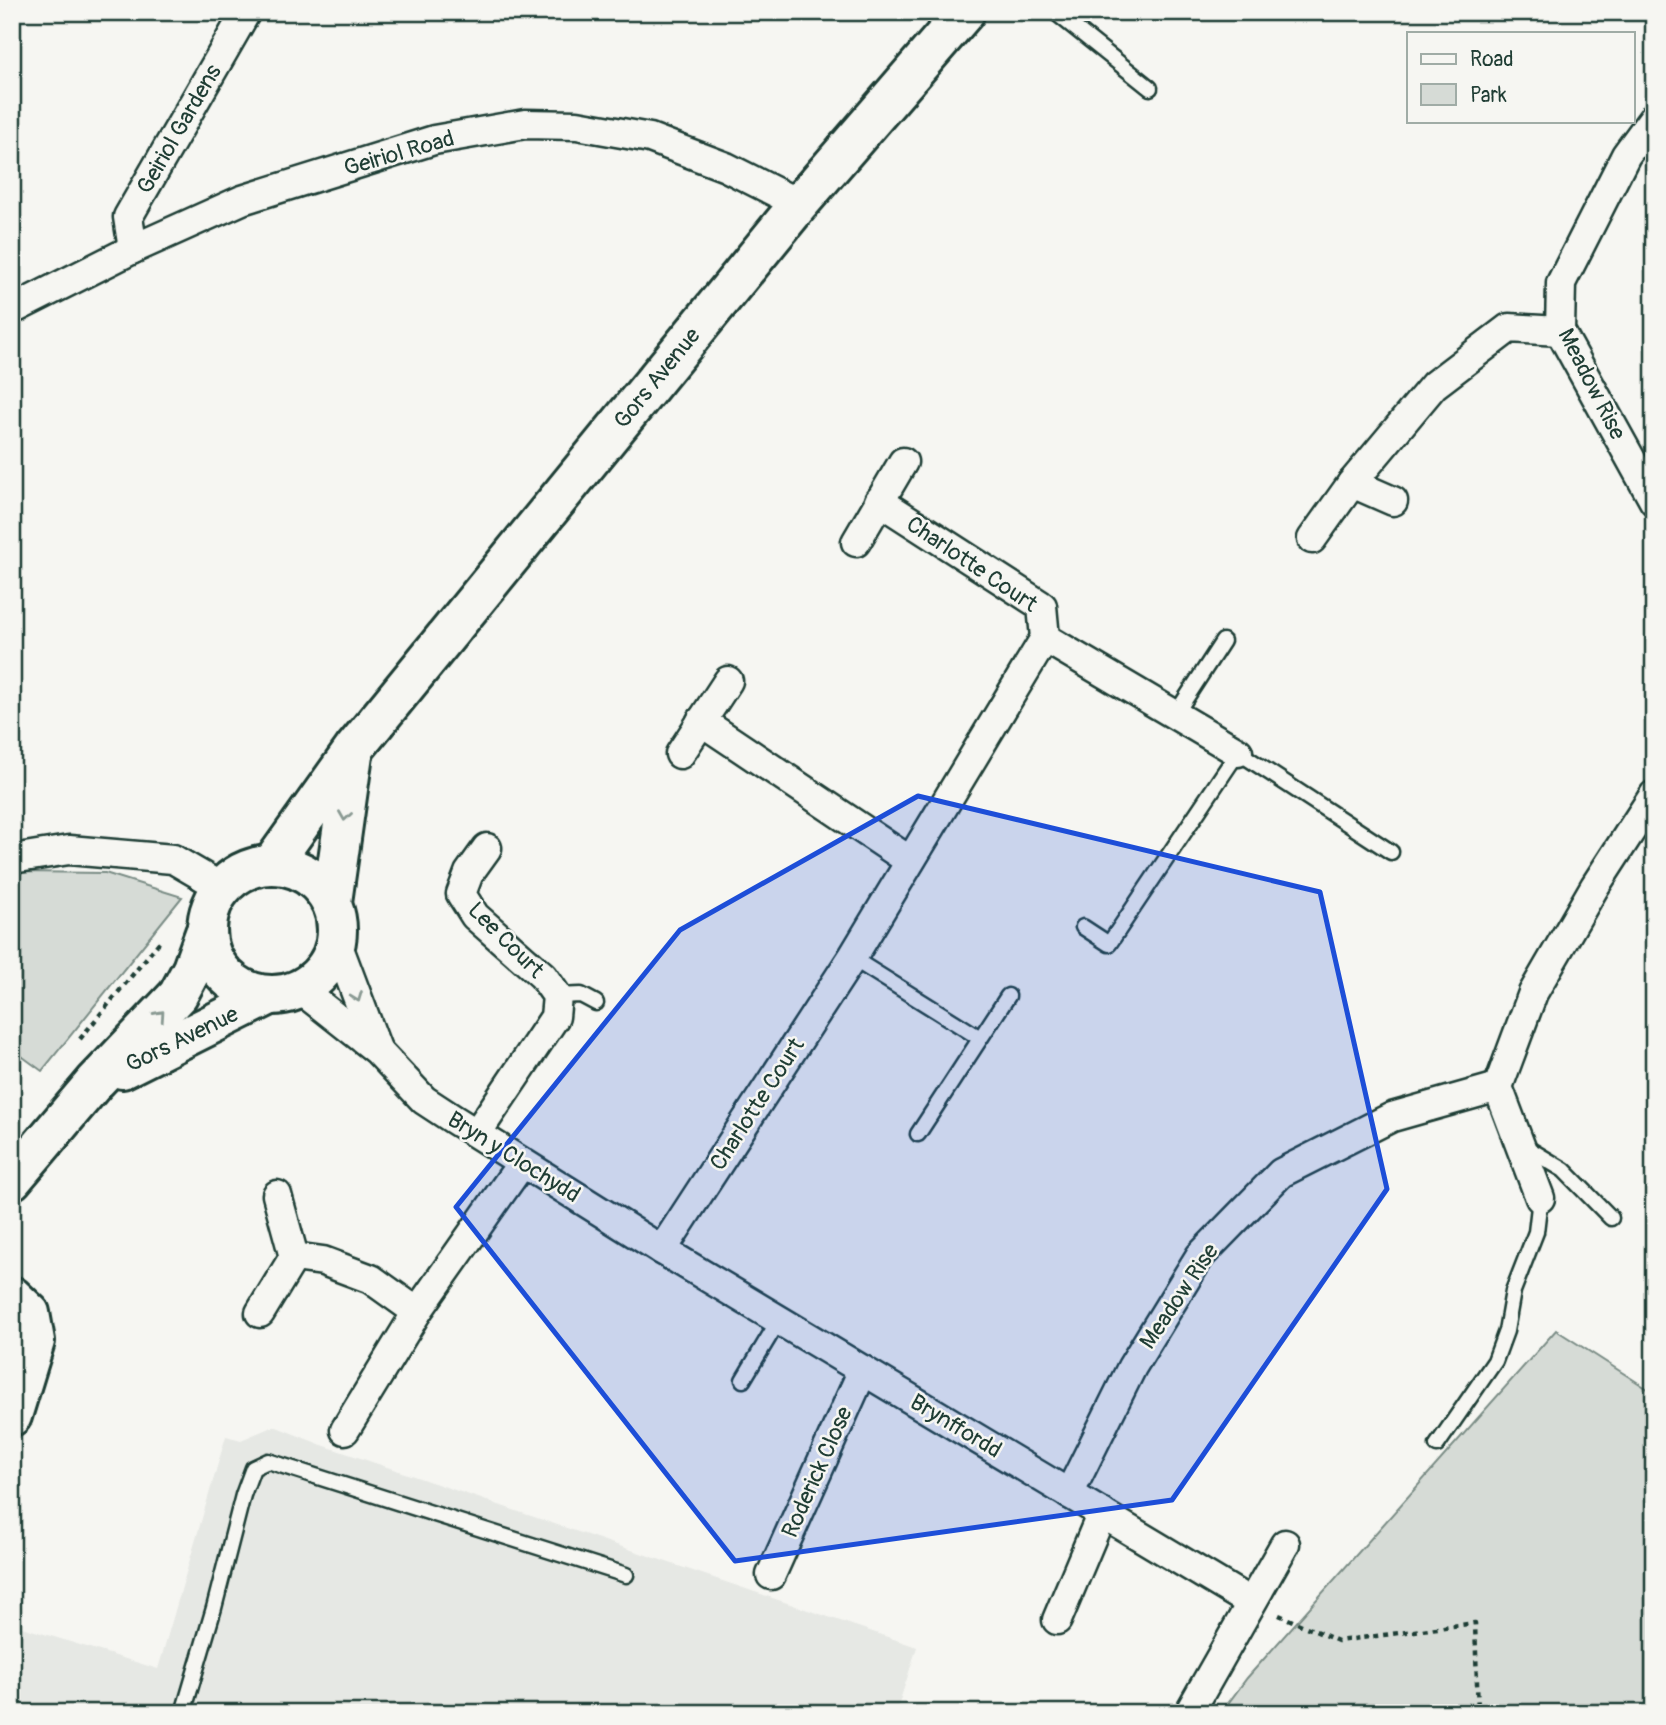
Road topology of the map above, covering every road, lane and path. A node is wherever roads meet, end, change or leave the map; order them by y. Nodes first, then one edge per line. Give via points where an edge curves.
1 (246, 12) edge
2 (965, 12) edge
3 (1055, 12) edge
4 (1150, 88) dead end
5 (1654, 117) edge
6 (799, 204) junction
7 (133, 249) junction
8 (12, 310) edge
9 (1560, 331) junction
10 (903, 463) dead end
11 (1352, 483) junction
12 (1393, 501) dead end
13 (1654, 501) edge
14 (879, 502) junction
15 (1312, 539) dead end
16 (856, 542) dead end
17 (1045, 638) junction
18 (1223, 641) dead end
19 (728, 681) dead end
20 (1175, 715) junction
21 (701, 722) junction
22 (354, 749) junction
23 (1238, 752) junction
24 (680, 754) dead end
25 (1654, 795) edge
26 (488, 848) dead end
27 (1391, 852) dead end
28 (12, 859) edge
29 (910, 861) junction
30 (272, 864) junction
31 (220, 887) junction
32 (332, 902) junction
33 (1083, 927) dead end
34 (205, 933) junction
35 (337, 943) junction
36 (852, 958) junction
37 (284, 993) junction
38 (557, 996) junction
39 (1008, 996) dead end
40 (596, 1003) dead end
41 (981, 1038) junction
42 (377, 1050) junction
43 (95, 1082) junction
44 (1498, 1087) junction
45 (477, 1133) junction
46 (918, 1134) dead end
47 (1517, 1143) junction
48 (522, 1163) junction
49 (12, 1180) edge
50 (277, 1195) dead end
51 (1540, 1198) joint
52 (1611, 1218) dead end
53 (662, 1250) junction
54 (294, 1256) junction
55 (12, 1296) edge
56 (417, 1312) junction
57 (260, 1313) dead end
58 (779, 1320) junction
59 (863, 1370) junction
60 (743, 1381) dead end
61 (12, 1416) edge
62 (346, 1431) dead end
63 (1437, 1445) dead end
64 (1069, 1494) junction
65 (1102, 1513) junction
66 (1285, 1544) dead end
67 (626, 1575) dead end
68 (771, 1575) dead end
69 (1250, 1602) junction
70 (1057, 1620) dead end
71 (183, 1713) edge
72 (1189, 1713) edge
73 (1478, 1713) edge

1 - 7 street, Geiriol Gardens via 128,217
2 - 6 street, Gors Avenue
3 - 4 lane
5 - 9 street, Meadow Rise via 1626,155 1561,282
6 - 7 street, Geiriol Road via 726,167 650,138 577,125 525,124 434,139 242,200
6 - 22 street, Gors Avenue
7 - 8 street, Geiriol Road
9 - 11 street via 1509,328 1434,385
9 - 13 street, Meadow Rise
10 - 14 street
11 - 12 street
11 - 15 street
14 - 16 street
14 - 17 street, Charlotte Court via 1042,607
17 - 20 street, Charlotte Court
17 - 29 street, Charlotte Court
18 - 20 lane
19 - 21 street
20 - 23 street, Charlotte Court
21 - 24 street
21 - 29 street
22 - 30 street, Gors Avenue
22 -> 32 street
23 - 27 lane, Charlotte Court
23 - 33 lane via 1109,944
25 - 44 street via 1533,993
26 - 38 street, Lee Court via 469,873 461,894 475,916 543,976
28 - 31 street via 69,850 173,859
29 - 36 street, Charlotte Court
30 - 31 street via 247,869
30 - 32 street via 294,867 312,877
31 - 34 street
32 - 35 street
34 - 37 street via 223,974 246,991
43 -> 34 street, Gors Avenue via 178,995
35 - 37 street via 328,965 313,982
35 -> 42 street
36 - 41 lane
36 - 53 street, Charlotte Court
37 - 42 street
37 - 43 street, Gors Avenue
38 - 40 lane, Lee Court via 580,995
38 - 45 street, Lee Court via 555,1017
39 - 41 lane
41 - 46 lane
42 - 45 street, Bryn y Clochydd via 424,1100
43 - 49 street, Gors Avenue
44 - 47 street
44 - 64 street, Meadow Rise via 1392,1117 1281,1172 1200,1256 1132,1367
45 - 48 street, Bryn y Clochydd
47 - 51 street
47 - 52 lane via 1564,1170
48 - 53 street, Bryn y Clochydd
48 - 56 street
50 - 54 street
51 - 63 lane via 1536,1232 1513,1291 1495,1361
53 - 58 street, Brynffordd
54 - 56 street via 323,1261 371,1279
54 - 57 street
55 - 61 street via 30,1314 35,1341
56 - 62 street
58 - 59 street, Brynffordd
58 - 60 lane
59 - 64 street, Brynffordd
59 - 68 street, Roderick Close
64 - 65 street, Brynffordd
65 - 69 street, Brynffordd
65 - 70 street
66 - 69 street
67 - 71 lane via 268,1461 253,1468 243,1495
69 - 72 street
69 - 73 path via 1338,1641 1475,1623

